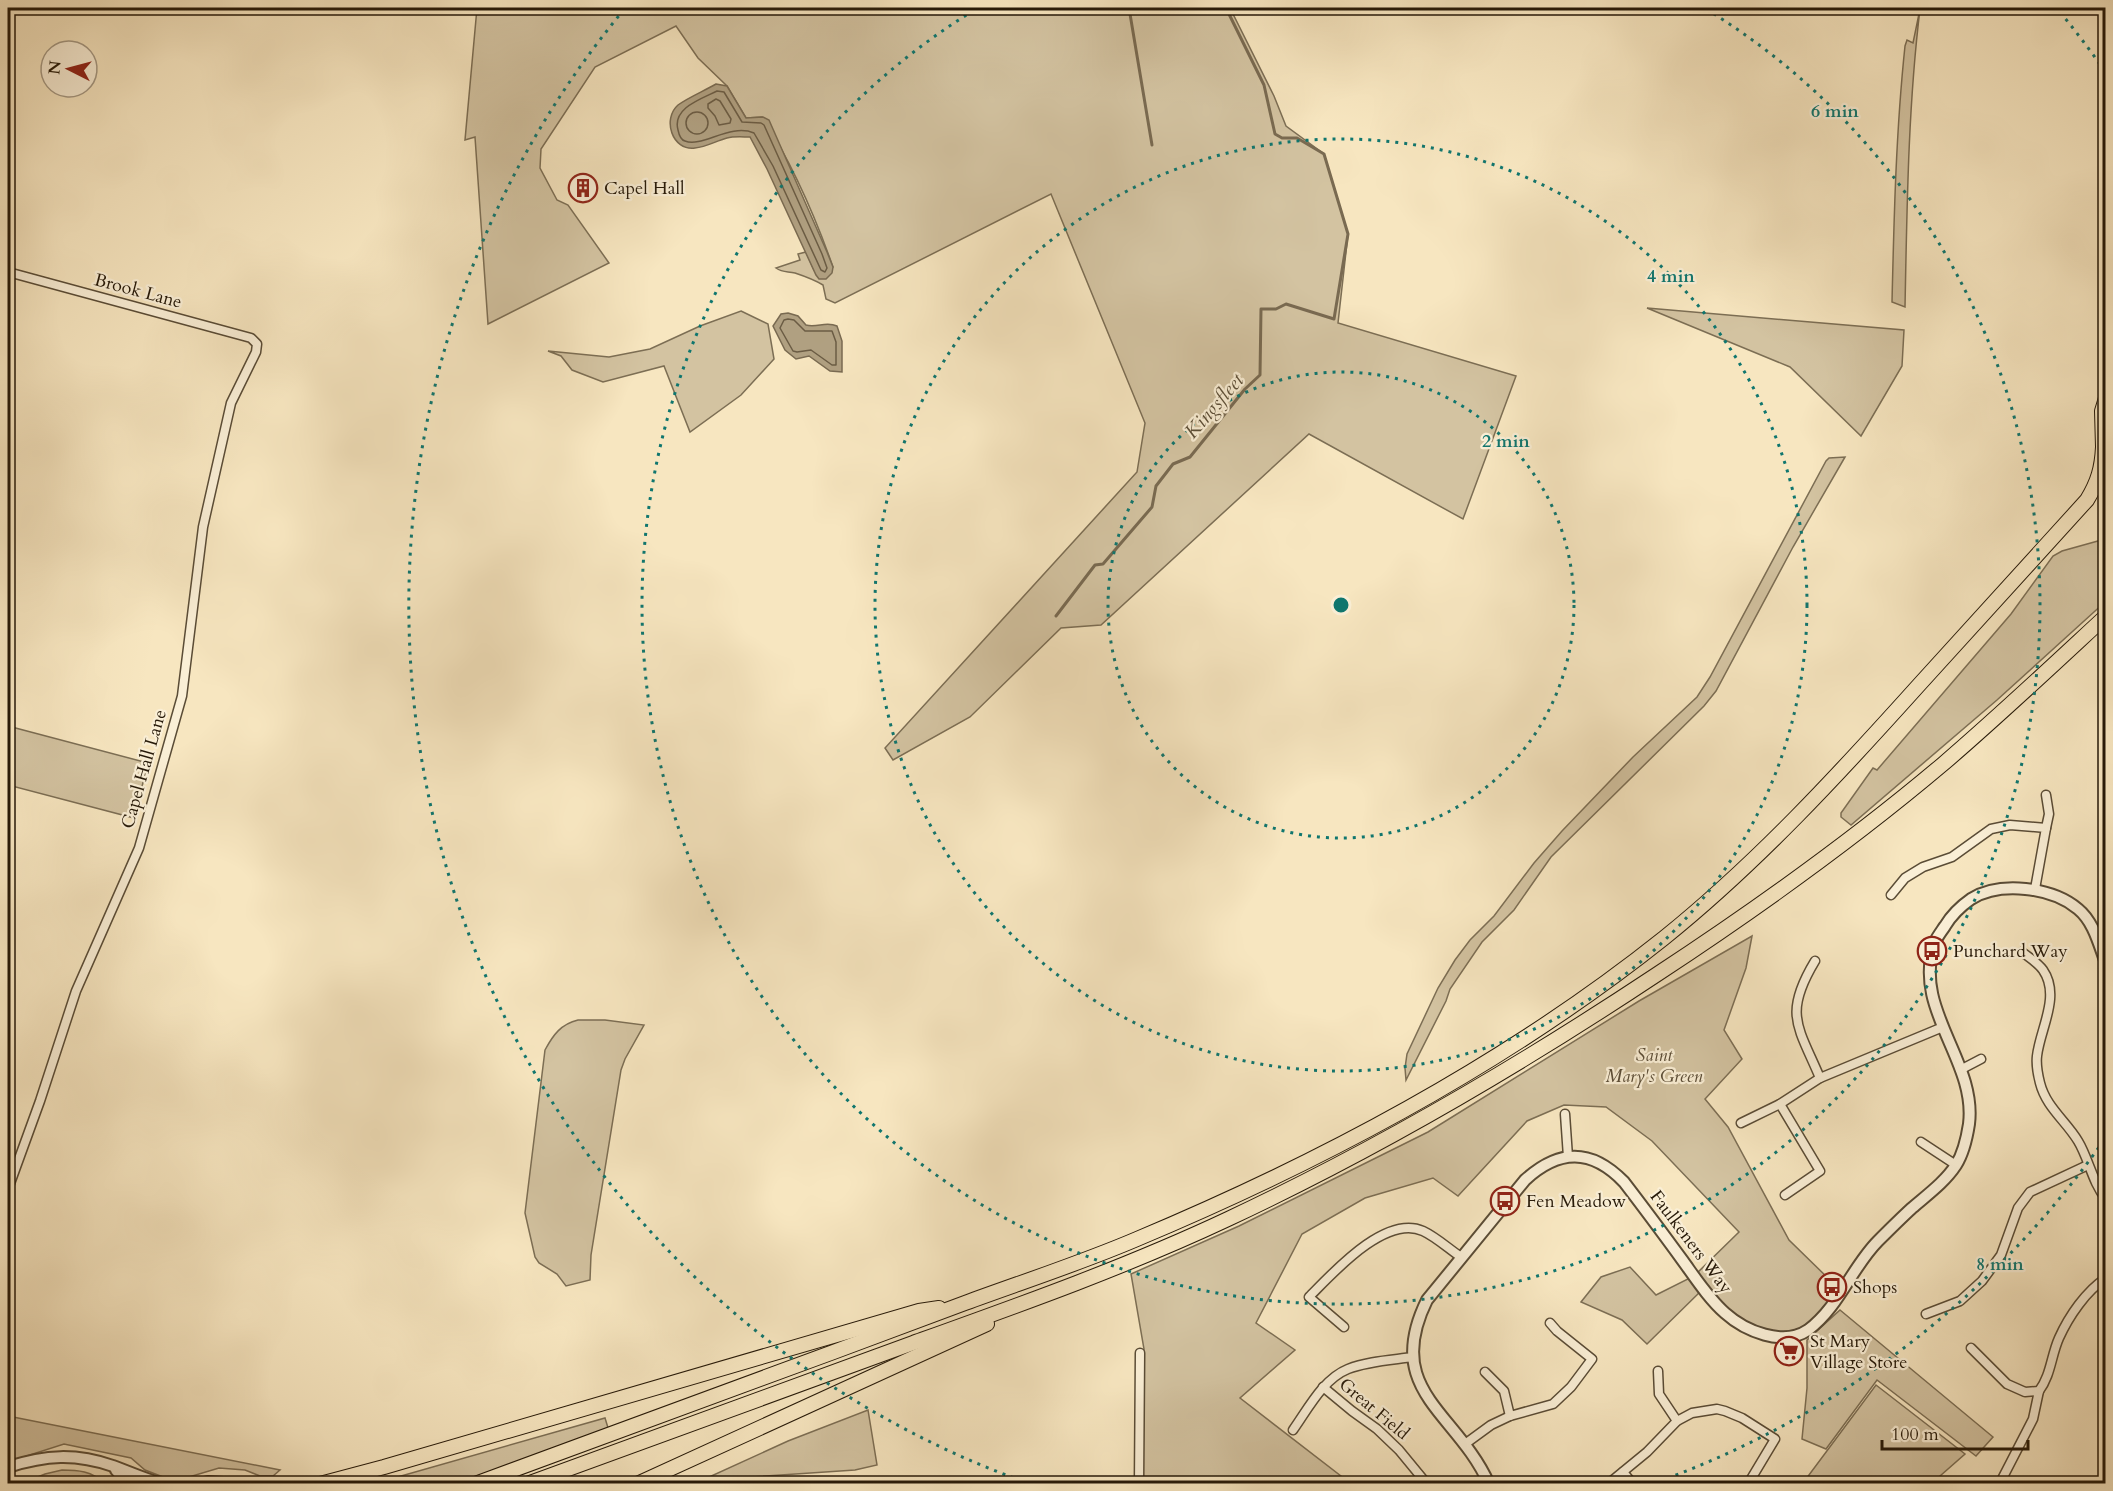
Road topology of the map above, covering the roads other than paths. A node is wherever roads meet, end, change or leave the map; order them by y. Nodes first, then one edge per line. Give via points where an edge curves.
1 (8, 272) edge
2 (258, 344) joint
3 (2106, 398) edge
4 (2104, 449) edge
5 (2106, 616) edge
6 (2046, 795) dead end
7 (2046, 828) junction
8 (2035, 889) junction
9 (1891, 895) dead end
10 (2022, 952) dead end
11 (1815, 961) dead end
12 (2106, 963) edge
13 (1943, 1027) junction
14 (1981, 1059) dead end
15 (1960, 1070) junction
16 (1820, 1078) junction
17 (1780, 1104) junction
18 (1565, 1114) dead end
19 (1741, 1123) dead end
20 (1921, 1142) dead end
21 (1568, 1157) junction
22 (1956, 1165) junction
23 (2088, 1165) junction
24 (8, 1189) edge
25 (1785, 1195) dead end
26 (2106, 1199) edge
27 (1461, 1257) junction
28 (2106, 1278) edge
29 (960, 1305) junction
30 (1014, 1306) junction
31 (1926, 1314) dead end
32 (1550, 1323) dead end
33 (1344, 1327) dead end
34 (1971, 1348) dead end
35 (1140, 1353) dead end
36 (1413, 1357) junction
37 (1658, 1371) dead end
38 (1485, 1372) dead end
39 (1323, 1387) junction
40 (2039, 1391) junction
41 (1510, 1416) junction
42 (1677, 1421) junction
43 (1293, 1430) dead end
44 (1465, 1444) junction
45 (112, 1466) junction
46 (8, 1467) edge
47 (1623, 1472) junction
48 (2001, 1480) dead end
49 (129, 1484) edge
50 (162, 1484) edge
51 (200, 1484) edge
52 (239, 1484) edge
53 (320, 1484) edge
54 (475, 1484) edge
55 (527, 1484) edge
56 (637, 1484) edge
57 (1139, 1484) edge
58 (1427, 1484) edge
59 (1489, 1484) edge
60 (1608, 1484) edge
61 (1633, 1484) edge
62 (1748, 1484) edge

1 - 2 street, Brook Lane via 251,338
2 - 24 street, Capel Hall Lane via 231,403 203,527 182,696 139,848 76,991
3 - 4 highway via 2102,411
4 - 29 highway via 2098,481 2086,500 1796,818 1665,937 1563,1012 1392,1116 1217,1205 1101,1254
5 - 30 highway via 1894,803 1743,917 1521,1062 1401,1131 1224,1221
6 - 7 street
7 - 8 street
7 - 9 street via 2010,825 1991,830 1952,857 1905,878
8 - 12 street, Faulkeners Way via 2079,909 2094,930
8 - 13 street, Faulkeners Way via 1993,891 1972,899 1951,917 1935,941 1929,964 1930,991
10 - 23 street via 2042,969 2049,991 2050,1005 2037,1058 2040,1085 2052,1109 2079,1143
11 - 16 street via 1796,1000 1796,1021
13 - 15 street, Faulkeners Way
13 - 16 street
14 - 15 street
15 - 22 street, Faulkeners Way via 1968,1095 1969,1123
16 - 17 street
17 - 19 street
17 - 25 street via 1820,1171
18 - 21 street
20 - 22 street
21 - 22 street, Faulkeners Way via 1590,1159 1610,1167 1725,1313 1758,1333 1785,1337 1815,1324 1872,1248
21 - 27 street, Faulkeners Way via 1550,1161 1525,1180
23 - 26 street
23 - 31 street via 2030,1192 2018,1208 2001,1255 1982,1281 1960,1300
27 - 33 street via 1422,1230 1409,1228 1380,1236 1342,1263 1309,1298
27 - 36 street, Faulkeners Way via 1419,1316
28 - 40 street via 2092,1287 2059,1338 2047,1380
29 - 53 highway via 919,1311
29 - 54 highway
30 - 55 highway
30 - 56 highway via 983,1327
32 - 41 street via 1592,1359 1553,1404
34 - 40 street via 2007,1384 2025,1392
35 - 57 street
36 - 39 street via 1348,1369
36 - 44 street, Faulkeners Way via 1424,1392
37 - 42 street via 1659,1394
38 - 41 street via 1504,1391
39 - 43 street
39 - 58 street, Great Field via 1377,1429
40 - 48 street via 2033,1419
41 - 44 street
42 - 47 street
42 - 62 street via 1692,1413 1718,1409 1743,1418 1775,1439
44 - 59 street, Faulkeners Way
45 - 46 street via 54,1456
45 - 49 street
45 - 50 street
47 - 60 street
47 - 61 street
51 - 52 street

